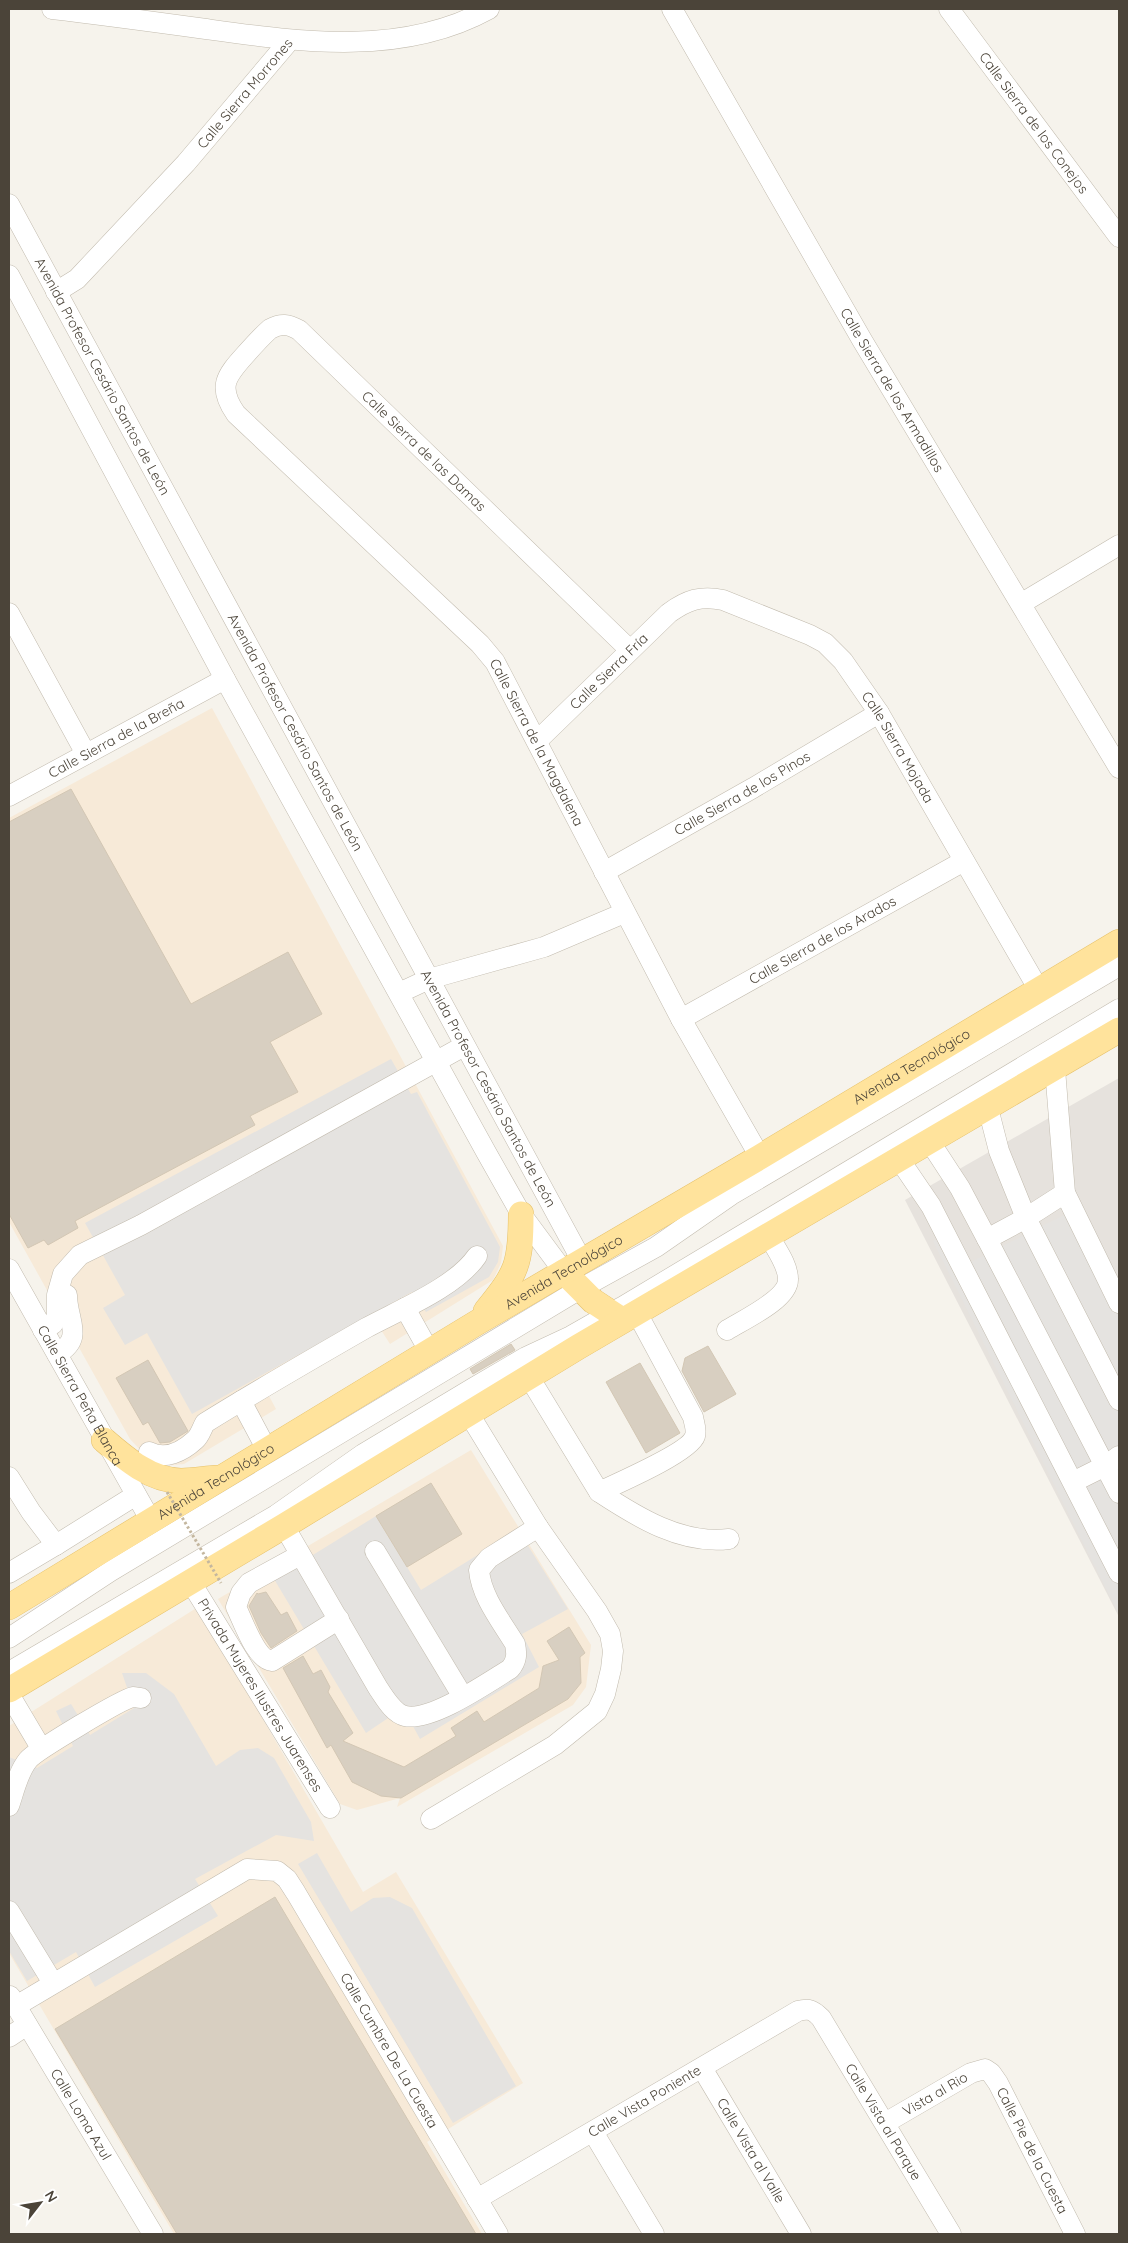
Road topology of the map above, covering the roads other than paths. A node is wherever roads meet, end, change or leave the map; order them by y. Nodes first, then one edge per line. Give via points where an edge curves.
1 (52, 9) edge
2 (444, 9) edge
3 (489, 9) edge
4 (672, 9) edge
5 (949, 9) edge
6 (442, 29) junction
7 (290, 40) junction
8 (9, 204) edge
9 (1119, 237) edge
10 (36, 255) junction
11 (9, 269) edge
12 (9, 274) edge
13 (56, 292) junction
14 (226, 393) joint
15 (1119, 545) edge
16 (1022, 603) junction
17 (682, 604) joint
18 (9, 614) edge
19 (630, 650) junction
20 (225, 679) junction
21 (879, 713) junction
22 (537, 741) junction
23 (86, 754) junction
24 (1119, 768) edge
25 (9, 796) edge
26 (964, 861) junction
27 (604, 872) junction
28 (624, 913) junction
29 (1119, 942) edge
30 (1119, 966) edge
31 (429, 979) junction
32 (1039, 990) junction
33 (399, 993) junction
34 (1119, 1009) edge
35 (681, 1020) junction
36 (1119, 1030) edge
37 (464, 1046) junction
38 (436, 1062) junction
39 (1055, 1069) junction
40 (988, 1108) junction
41 (930, 1142) junction
42 (760, 1158) junction
43 (899, 1159) junction
44 (1065, 1192) junction
45 (521, 1214) junction
46 (1026, 1218) junction
47 (769, 1236) junction
48 (987, 1239) junction
49 (103, 1243) junction
50 (477, 1256) dead end
51 (9, 1269) edge
52 (575, 1274) junction
53 (1119, 1303) edge
54 (405, 1308) junction
55 (624, 1315) junction
56 (478, 1322) junction
57 (43, 1330) junction
58 (727, 1330) dead end
59 (429, 1351) junction
60 (56, 1354) junction
61 (529, 1377) junction
62 (1119, 1400) edge
63 (241, 1401) junction
64 (470, 1414) junction
65 (104, 1440) junction
66 (267, 1450) junction
67 (149, 1452) dead end
68 (1112, 1461) edge
69 (9, 1477) edge
70 (218, 1478) junction
71 (1074, 1482) junction
72 (599, 1492) junction
73 (1119, 1493) edge
74 (136, 1495) junction
75 (151, 1521) junction
76 (284, 1526) junction
77 (538, 1527) junction
78 (729, 1539) dead end
79 (56, 1545) junction
80 (374, 1551) dead end
81 (300, 1555) junction
82 (9, 1573) edge
83 (1119, 1573) edge
84 (190, 1581) junction
85 (12, 1599) edge
86 (339, 1619) junction
87 (9, 1638) edge
88 (9, 1672) edge
89 (9, 1692) edge
90 (463, 1697) junction
91 (141, 1698) dead end
92 (41, 1748) junction
93 (9, 1806) edge
94 (330, 1808) dead end
95 (431, 1819) dead end
96 (9, 1911) edge
97 (53, 1983) junction
98 (12, 2000) edge
99 (813, 2011) joint
100 (27, 2026) junction
101 (9, 2037) edge
102 (702, 2068) junction
103 (985, 2070) joint
104 (885, 2123) junction
105 (593, 2132) junction
106 (477, 2199) junction
107 (153, 2234) edge
108 (498, 2234) edge
109 (654, 2234) edge
110 (801, 2234) edge
111 (951, 2234) edge
112 (1075, 2234) edge

1 - 7 street
2 - 6 street
3 - 6 street, Calle Sierra Morrones
4 - 16 street, Calle Sierra de los Armadillos via 862,340
5 - 9 street, Calle Sierra de los Conejos
6 - 7 street, Calle Sierra Morrones via 349,43
7 - 13 street, Calle Sierra Morrones via 186,163 77,279
8 - 10 street, Avenida Profesor Cesário Santos de León
10 - 11 street
10 - 13 street, Avenida Profesor Cesário Santos de León
12 - 20 street, Avenida Profesor Cesário Santos de León
13 - 31 street, Avenida Profesor Cesário Santos de León
14 - 19 street, Calle Sierra de las Damas via 227,375 270,329 289,325 299,330
14 - 22 street, Calle Sierra de la Magdalena via 236,414 480,644 508,684
15 - 16 street
16 - 24 street, Calle Sierra de los Armadillos
17 - 19 street, Calle Sierra Fría
17 - 21 street, Calle Sierra Mojada via 709,596 825,643 843,661
18 - 23 street
19 - 22 street, Calle Sierra Fría
20 - 23 street, Calle Sierra de la Breña
20 - 33 street, Avenida Profesor Cesário Santos de León
21 - 26 street, Calle Sierra Mojada
21 - 27 street, Calle Sierra de los Pinos
22 - 27 street, Calle Sierra de la Magdalena
23 - 25 street, Calle Sierra de la Breña
26 - 32 street, Calle Sierra Mojada
26 - 35 street, Calle Sierra de los Arados
27 - 28 street, Calle Sierra de la Magdalena
28 - 31 street via 544,947
28 - 35 street, Calle Sierra de la Magdalena
29 - 32 main road, Avenida Tecnológico
30 - 52 street via 732,1195 656,1247
31 - 33 street
31 - 37 street, Avenida Profesor Cesário Santos de León
32 - 42 main road, Avenida Tecnológico
33 - 38 street, Avenida Profesor Cesário Santos de León
34 - 55 street
35 - 42 street, Calle Sierra de la Magdalena
36 - 39 main road
37 - 38 street
37 - 52 street, Avenida Profesor Cesário Santos de León
38 - 45 street, Avenida Profesor Cesário Santos de León
38 - 49 street
39 - 40 main road
39 - 44 street
40 - 41 main road
40 - 46 street via 999,1152
41 - 43 main road
41 - 48 street via 960,1188
42 - 52 main road, Avenida Tecnológico
43 - 47 main road
43 - 71 street via 931,1206
44 - 46 street
44 - 53 street
45 - 52 street, Avenida Profesor Cesário Santos de León
45 - 56 main road via 521,1245 515,1271 508,1285
46 - 48 street
46 - 62 street
47 - 55 main road
47 - 58 street via 785,1266 788,1286 776,1300
48 - 68 street
49 - 57 street via 80,1255 63,1274 57,1295 57,1316 53,1324
49 - 60 street via 70,1284 67,1309 74,1332 68,1347
50 - 54 street via 472,1264 443,1286
51 - 57 street, Calle Sierra Peña Blanca
52 - 55 main road
52 - 56 main road, Avenida Tecnológico
52 - 87 street
54 - 59 street
54 - 63 street
55 - 61 main road
55 - 72 street via 692,1417 696,1429 691,1443
55 - 88 street via 503,1370 363,1454 276,1515
56 - 59 main road, Avenida Tecnológico
57 - 60 street, Calle Sierra Peña Blanca
59 - 66 main road, Avenida Tecnológico
60 - 65 street, Calle Sierra Peña Blanca
61 - 64 main road
61 - 72 street
63 - 66 street
63 - 67 street via 205,1422 196,1439 174,1453 158,1456
64 - 76 main road
64 - 77 street
65 - 70 main road via 146,1472 180,1481
65 - 74 street, Calle Sierra Peña Blanca
66 - 70 main road, Avenida Tecnológico
68 - 71 street
68 - 73 street
69 - 79 street
70 - 75 main road, Avenida Tecnológico
71 - 83 street
72 - 78 street via 664,1529 714,1541
74 - 75 street, Calle Sierra Peña Blanca
74 - 79 street
75 - 85 main road, Avenida Tecnológico
76 - 81 street
76 - 84 main road
77 - 90 street via 490,1558 479,1570 484,1591 515,1644 516,1663
77 - 95 street via 598,1611 610,1634 612,1669 605,1694 597,1710 555,1745
79 - 82 street
80 - 90 street
81 - 86 street
81 - 86 street via 250,1583 241,1593 236,1607 262,1657 272,1661
84 - 89 main road
84 - 94 street, Privada Mujeres Ilustres Juarenses
86 - 90 street via 378,1688 392,1708 403,1716 426,1714
89 - 92 street
91 - 92 street via 133,1697 119,1703
92 - 93 street via 22,1769
96 - 97 street
97 - 98 street
97 - 106 street, Calle Cumbre De La Cuesta via 247,1869 277,1871 296,1893
98 - 100 street, Calle Loma Azul
99 - 102 street, Calle Vista Poniente via 798,2011
99 - 104 street, Calle Vista al Parque via 821,2018
100 - 101 street
100 - 107 street, Calle Loma Azul
102 - 105 street, Calle Vista Poniente
102 - 110 street, Calle Vista al Valle
103 - 104 street, Vista al Rio via 971,2073
103 - 112 street, Calle Pie de la Cuesta via 998,2083
104 - 111 street, Calle Vista al Parque
105 - 106 street, Calle Vista Poniente
105 - 109 street
106 - 108 street, Calle Cumbre De La Cuesta

